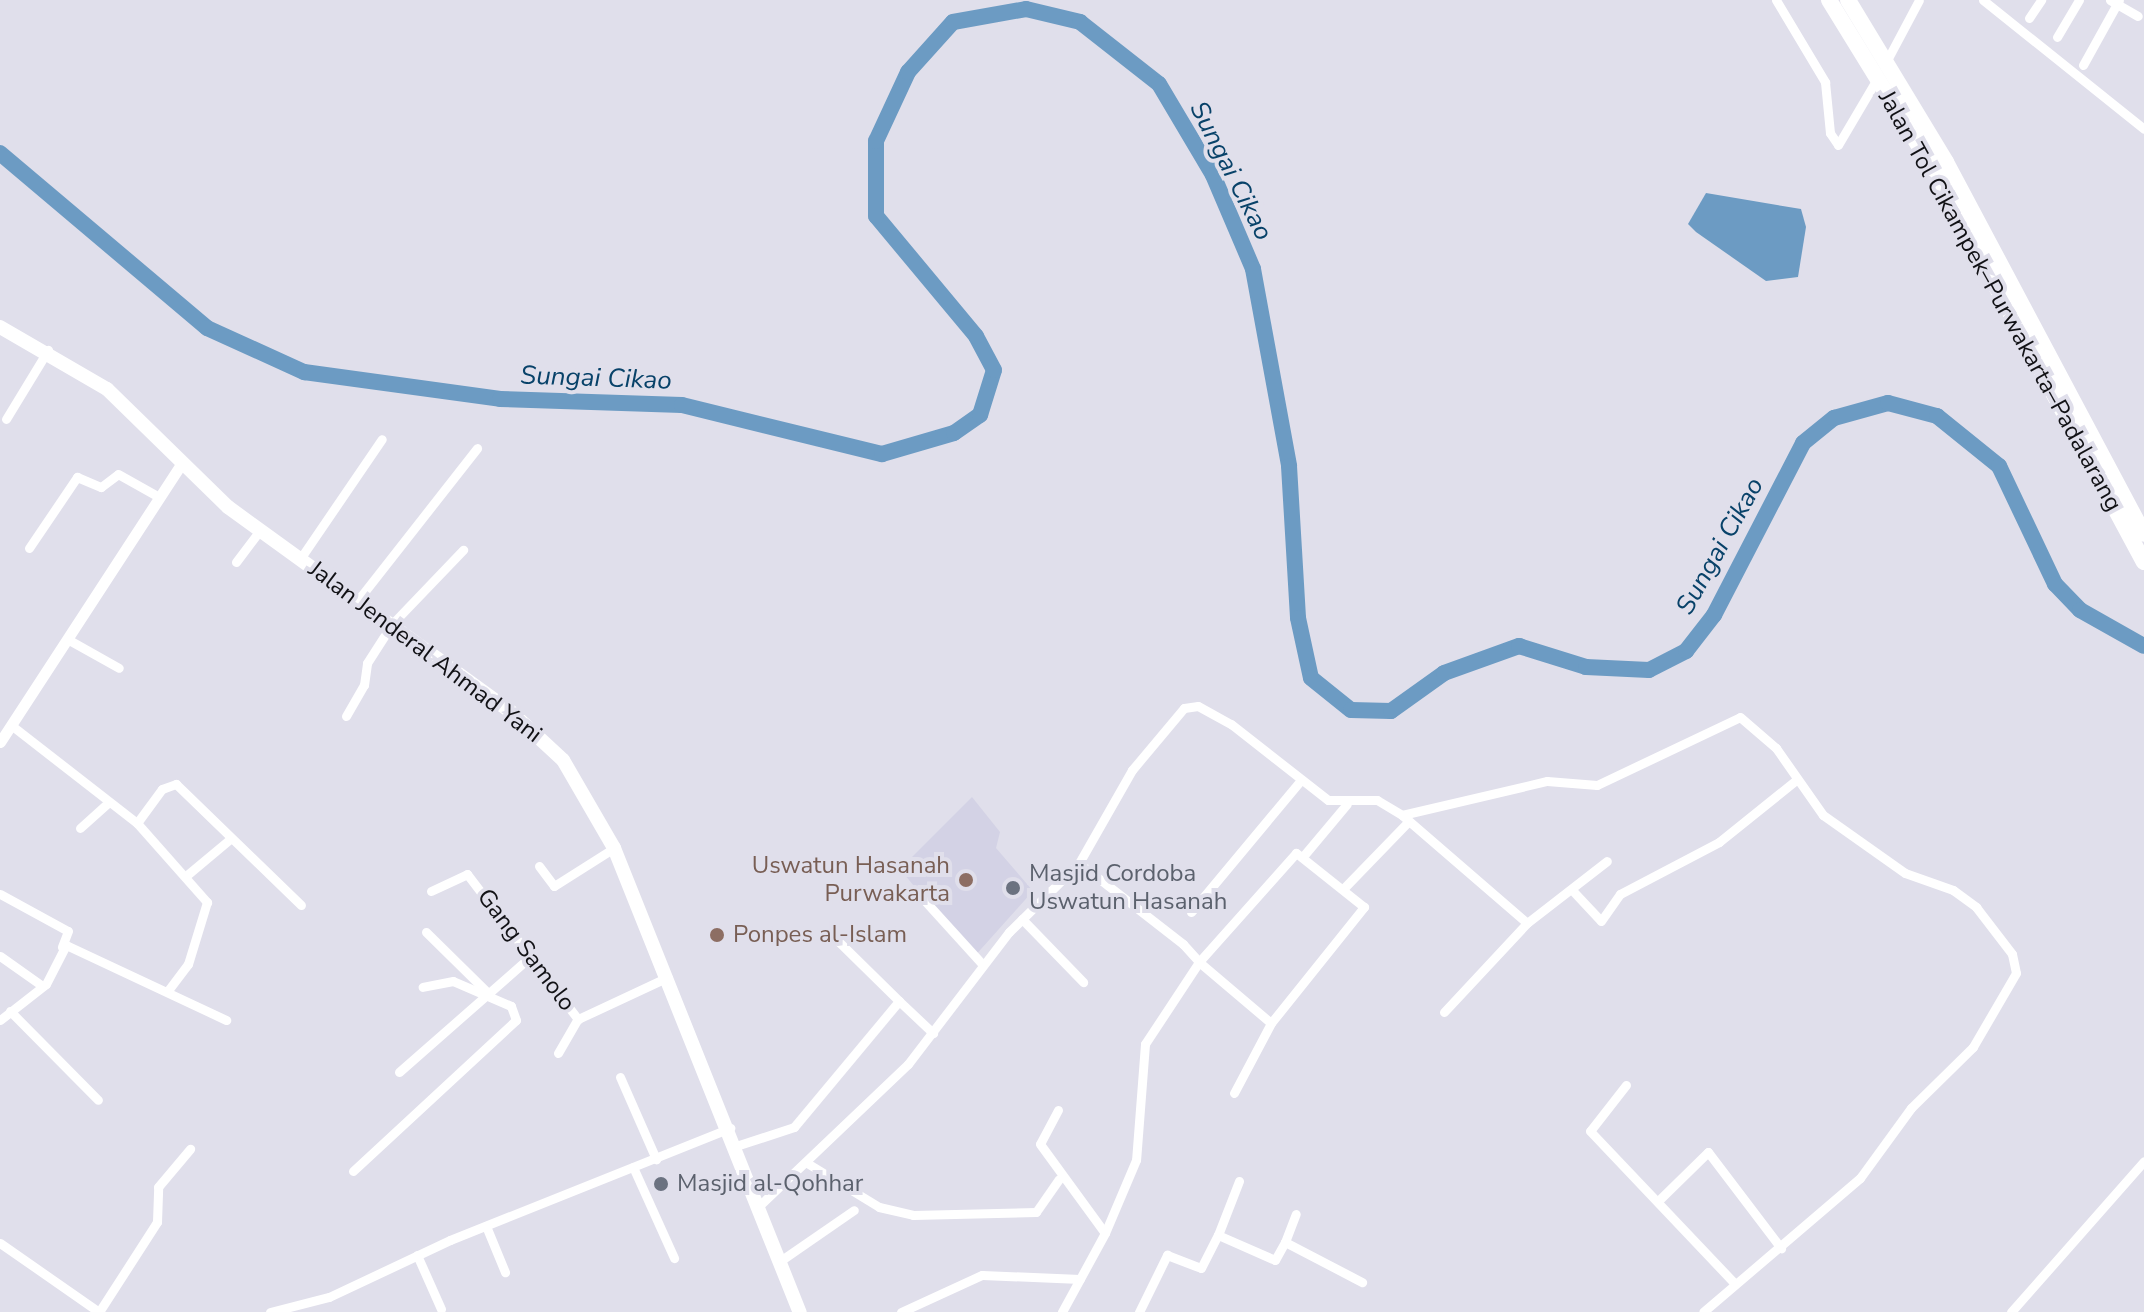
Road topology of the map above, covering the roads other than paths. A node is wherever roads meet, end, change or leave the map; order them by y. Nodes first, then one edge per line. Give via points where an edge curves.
1 (1776, 0) edge
2 (1829, 0) edge
3 (1848, 0) edge
4 (1983, 0) edge
5 (2041, 0) edge
6 (2079, 0) edge
7 (2115, 1) edge
8 (1917, 4) edge
9 (2138, 16) dead end
10 (2029, 18) dead end
11 (2057, 37) dead end
12 (2083, 65) dead end
13 (2144, 129) edge
14 (0, 327) edge
15 (48, 350) junction
16 (6, 419) dead end
17 (382, 439) dead end
18 (477, 448) dead end
19 (180, 466) junction
20 (159, 497) junction
21 (260, 530) junction
22 (2144, 534) edge
23 (29, 548) dead end
24 (463, 550) dead end
25 (300, 559) junction
26 (236, 562) dead end
27 (2144, 562) edge
28 (358, 600) junction
29 (392, 624) junction
30 (69, 640) junction
31 (119, 668) dead end
32 (346, 716) dead end
33 (11, 725) junction
34 (1, 738) edge
35 (1301, 780) junction
36 (1795, 781) junction
37 (108, 803) junction
38 (1347, 804) junction
39 (1404, 819) junction
40 (137, 823) junction
41 (80, 828) dead end
42 (230, 839) junction
43 (614, 848) junction
44 (1305, 854) junction
45 (1607, 861) dead end
46 (1079, 863) junction
47 (539, 866) dead end
48 (187, 875) junction
49 (1343, 889) junction
50 (915, 890) dead end
51 (1572, 890) junction
52 (431, 891) dead end
53 (0, 894) edge
54 (301, 905) dead end
55 (1191, 912) dead end
56 (1022, 919) junction
57 (1527, 923) junction
58 (426, 932) dead end
59 (838, 941) dead end
60 (62, 947) junction
61 (532, 955) junction
62 (0, 956) edge
63 (1199, 962) junction
64 (982, 964) junction
65 (668, 976) junction
66 (1083, 982) dead end
67 (41, 985) junction
68 (423, 987) dead end
69 (168, 991) junction
70 (483, 991) junction
71 (899, 1001) junction
72 (10, 1011) junction
73 (1444, 1012) dead end
74 (578, 1019) junction
75 (0, 1020) edge
76 (226, 1020) dead end
77 (1271, 1023) junction
78 (933, 1033) junction
79 (558, 1053) dead end
80 (399, 1072) dead end
81 (620, 1077) dead end
82 (1626, 1085) dead end
83 (1234, 1093) dead end
84 (98, 1100) dead end
85 (1058, 1110) dead end
86 (726, 1130) junction
87 (739, 1145) junction
88 (190, 1149) dead end
89 (656, 1159) junction
90 (2144, 1161) edge
91 (807, 1163) junction
92 (633, 1167) junction
93 (353, 1171) dead end
94 (1059, 1179) junction
95 (1239, 1181) dead end
96 (1658, 1201) junction
97 (760, 1205) junction
98 (854, 1210) dead end
99 (1296, 1214) dead end
100 (486, 1226) junction
101 (1105, 1233) junction
102 (1218, 1235) junction
103 (1285, 1242) junction
104 (0, 1243) edge
105 (1781, 1248) junction
106 (417, 1255) junction
107 (674, 1258) dead end
108 (783, 1259) junction
109 (505, 1272) dead end
110 (1080, 1279) junction
111 (1362, 1282) dead end
112 (1734, 1283) junction
113 (441, 1309) dead end
114 (99, 1312) edge
115 (270, 1312) edge
116 (800, 1312) edge
117 (901, 1312) edge
118 (1062, 1312) edge
119 (1139, 1312) edge
120 (1703, 1312) edge
121 (2011, 1312) edge

1 - 8 street via 1825,82 1838,145
2 - 27 highway, Jalan Tol Cikampek–Purwakarta–Padalarang via 1933,169
3 - 22 highway, Jalan Tol Cikampek–Purwakarta–Padalarang via 1946,162
4 - 13 street
5 - 10 street
6 - 11 street
7 - 9 street
7 - 12 street
14 - 15 highway, Jalan Jenderal Ahmad Yani
15 - 16 street
15 - 19 highway, Jalan Jenderal Ahmad Yani via 107,389
17 - 25 street
18 - 28 street
19 - 20 street
19 - 21 highway, Jalan Jenderal Ahmad Yani
20 - 23 street via 118,474 101,487 77,477
20 - 30 street
21 - 25 highway, Jalan Jenderal Ahmad Yani
21 - 26 street
24 - 29 street
25 - 28 highway, Jalan Jenderal Ahmad Yani
28 - 29 highway, Jalan Jenderal Ahmad Yani
29 - 32 street via 367,663 364,685
29 - 43 highway, Jalan Jenderal Ahmad Yani via 547,742 579,782
30 - 31 street
30 - 33 street
33 - 34 street
33 - 37 street
35 - 38 street
35 - 46 street via 1231,724 1191,705 1132,770
35 - 55 street
36 - 39 street via 1776,748 1737,717 1597,785 1547,781
36 - 51 street via 1719,842 1620,894 1601,921
36 - 105 street via 1823,815 1905,873 1953,890 1976,907 2012,954 2016,973 1973,1047 1911,1108 1860,1178
37 - 40 street
37 - 41 street
38 - 39 street via 1377,800
38 - 44 street
39 - 49 street
39 - 57 street
40 - 42 street via 162,789 176,784
40 - 48 street
42 - 48 street
42 - 54 street
43 - 47 street via 554,886
43 - 65 highway, Jalan Jenderal Ahmad Yani
44 - 49 street
44 - 63 street via 1291,855
45 - 51 street
46 - 56 street
46 - 63 street
48 - 69 street via 207,902 188,964
49 - 77 street via 1364,907 1361,920
50 - 64 street
51 - 57 street
52 - 61 street, Gang Samolo via 464,872
53 - 60 street via 68,931
56 - 64 street
56 - 66 street
57 - 73 street
58 - 70 street
59 - 71 street
60 - 67 street
60 - 69 street via 75,946
61 - 70 street
61 - 74 street, Gang Samolo
62 - 67 street
63 - 77 street
63 - 101 street via 1145,1044 1136,1160
64 - 78 street
65 - 74 street, Gang Samolo
65 - 86 highway, Jalan Jenderal Ahmad Yani via 705,1060
67 - 72 street
68 - 70 street via 444,979
69 - 76 street
70 - 80 street
70 - 93 street via 511,1006 511,1028
71 - 78 street
71 - 87 street via 794,1127
72 - 75 street
72 - 84 street
74 - 79 street
77 - 83 street
78 - 91 street
81 - 89 street
82 - 96 street via 1590,1130
85 - 94 street via 1040,1141
86 - 87 highway, Jalan Jenderal Ahmad Yani
86 - 89 street
87 - 97 highway, Jalan Jenderal Ahmad Yani
88 - 114 street via 158,1187 157,1222
89 - 92 street
90 - 121 street
91 - 94 street via 879,1207 913,1215 1036,1212
91 - 97 street
92 - 100 street
92 - 107 street
94 - 101 street
95 - 102 street
96 - 105 street via 1708,1152
96 - 112 street
97 - 108 highway, Jalan Jenderal Ahmad Yani
98 - 108 street
99 - 103 street
100 - 106 street
100 - 109 street
101 - 110 street
102 - 103 street via 1275,1260
102 - 119 street via 1201,1268 1167,1255
103 - 111 street
104 - 114 street
105 - 112 street
106 - 113 street
106 - 115 street via 329,1297
108 - 116 highway, Jalan Jenderal Ahmad Yani
110 - 117 street via 982,1275
110 - 118 street
112 - 120 street

